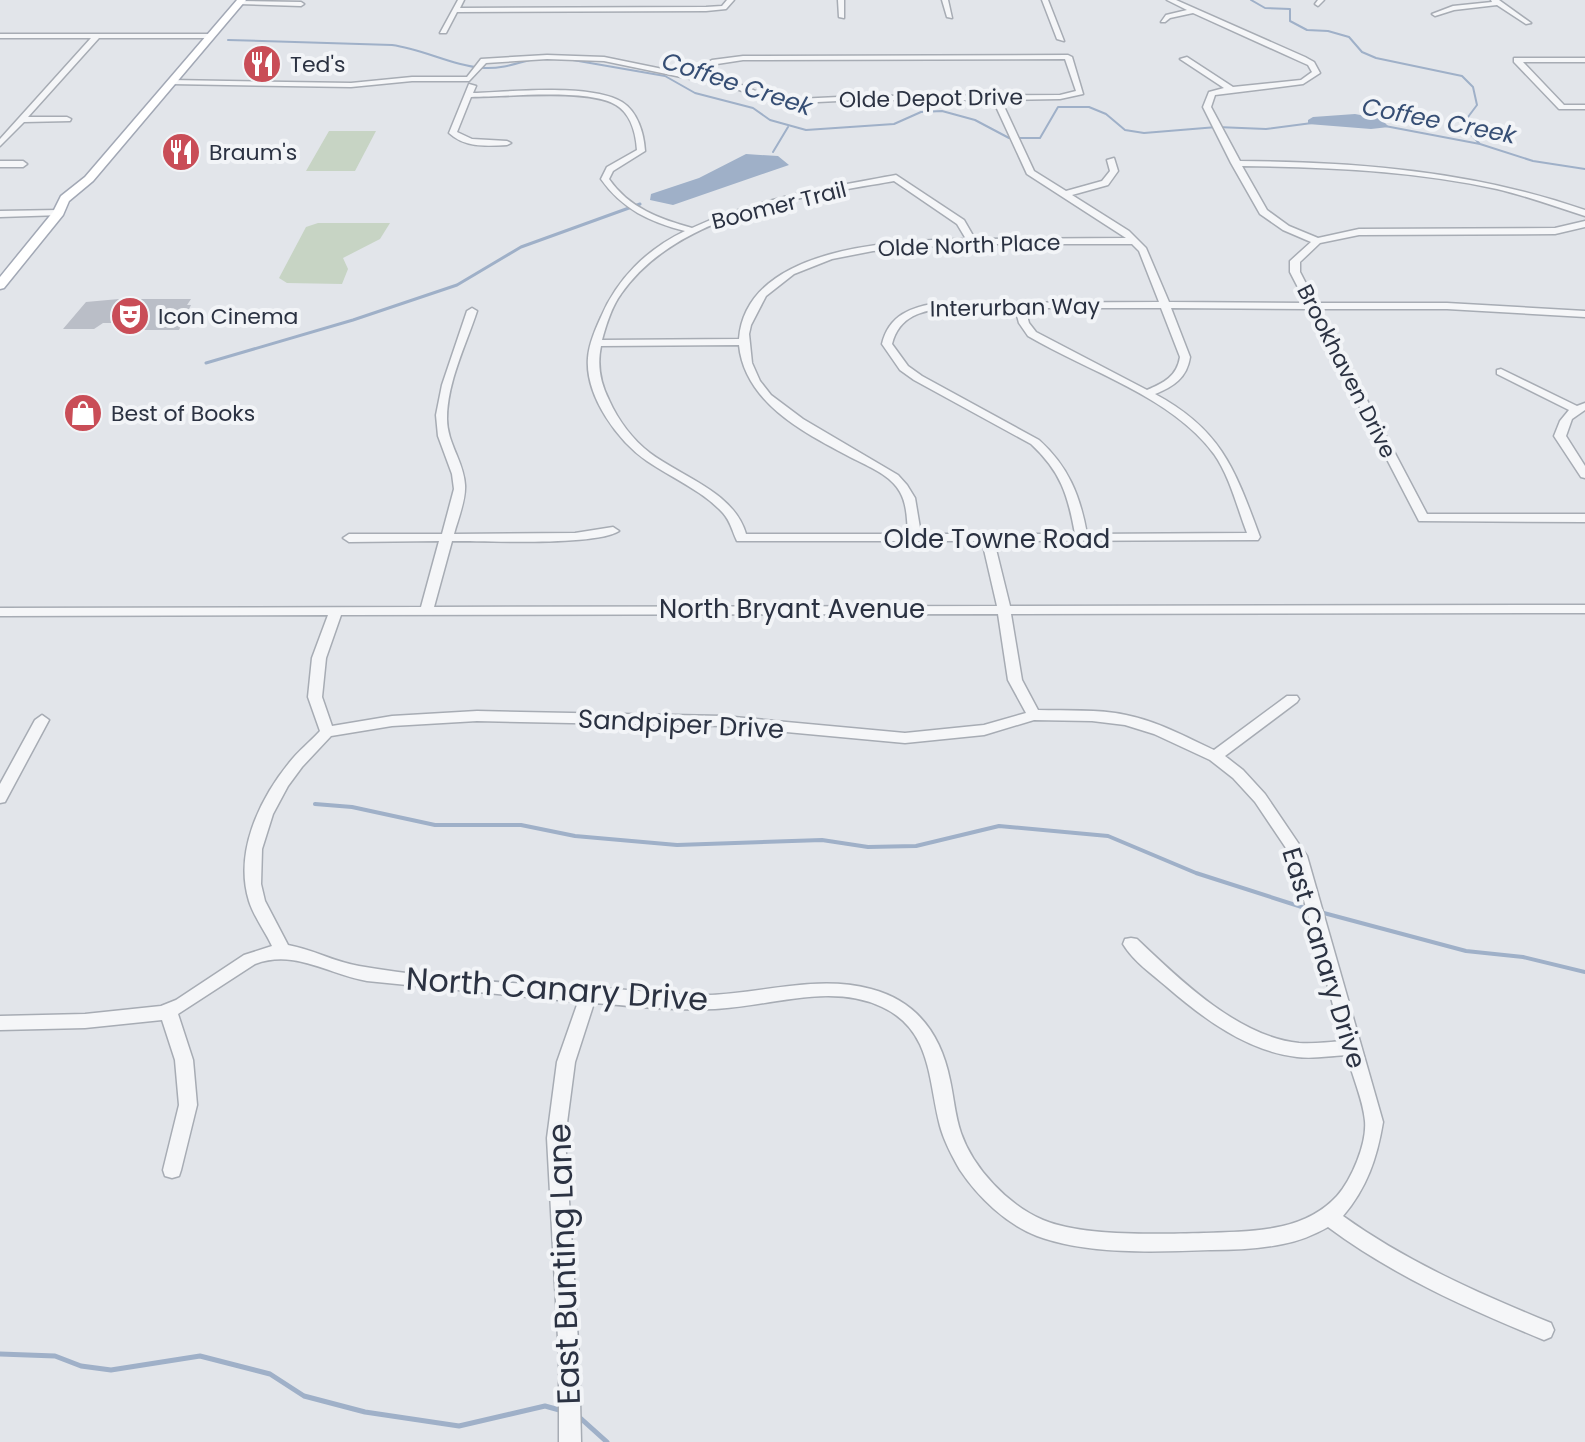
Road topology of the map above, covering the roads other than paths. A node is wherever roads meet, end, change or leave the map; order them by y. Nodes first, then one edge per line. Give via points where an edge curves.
1 (461, 0) edge
2 (731, 0) edge
3 (841, 0) edge
4 (945, 0) edge
5 (1045, 0) edge
6 (1170, 0) edge
7 (241, 1) edge
8 (1496, 2) edge
9 (301, 4) dead end
10 (456, 10) junction
11 (1193, 11) junction
12 (1435, 14) dead end
13 (842, 17) dead end
14 (950, 17) dead end
15 (1163, 21) dead end
16 (1528, 23) dead end
17 (443, 31) dead end
18 (0, 39) edge
19 (94, 39) junction
20 (1061, 39) dead end
21 (207, 40) junction
22 (1184, 59) dead end
23 (1585, 60) edge
24 (688, 76) junction
25 (469, 79) junction
26 (169, 85) junction
27 (1231, 89) junction
28 (470, 95) junction
29 (996, 97) junction
30 (1585, 107) edge
31 (67, 119) dead end
32 (23, 120) junction
33 (507, 143) dead end
34 (0, 144) edge
35 (1111, 160) dead end
36 (1235, 163) junction
37 (0, 164) edge
38 (23, 164) dead end
39 (1063, 195) junction
40 (59, 213) junction
41 (1585, 213) edge
42 (0, 214) edge
43 (1585, 224) edge
44 (690, 230) junction
45 (972, 241) junction
46 (1134, 241) junction
47 (1317, 241) junction
48 (0, 285) edge
49 (1165, 304) junction
50 (1019, 305) junction
51 (1313, 305) junction
52 (472, 311) dead end
53 (1585, 314) edge
54 (742, 342) junction
55 (597, 343) junction
56 (1501, 372) dead end
57 (1145, 394) junction
58 (1580, 408) edge
59 (1585, 475) edge
60 (1585, 518) edge
61 (613, 531) dead end
62 (349, 538) dead end
63 (447, 538) junction
64 (741, 538) joint
65 (987, 538) junction
66 (1082, 538) junction
67 (915, 539) junction
68 (1004, 608) junction
69 (1585, 609) edge
70 (0, 612) edge
71 (426, 612) junction
72 (335, 614) junction
73 (1292, 699) dead end
74 (1034, 715) junction
75 (42, 720) dead end
76 (327, 732) junction
77 (1215, 756) junction
78 (0, 798) edge
79 (1131, 944) dead end
80 (282, 950) junction
81 (589, 994) junction
82 (168, 1011) junction
83 (0, 1023) edge
84 (1354, 1048) junction
85 (172, 1170) dead end
86 (1328, 1216) junction
87 (1544, 1330) dead end
88 (570, 1442) edge

1 - 10 street
2 - 10 street via 718,9
3 - 13 street
4 - 14 street
5 - 20 street
6 - 11 street
7 - 9 street
7 - 21 main road
8 - 12 street
8 - 16 street
10 - 17 street
11 - 15 street
11 - 27 street via 1302,59 1316,73 1303,82
18 - 19 street
19 - 21 street
19 - 32 street
21 - 26 main road
22 - 27 street
23 - 30 street via 1517,60 1562,107
24 - 25 street, Olde Depot Drive via 604,59 532,57 484,61
24 - 29 street, Olde Depot Drive via 776,102
24 - 29 street, Olde Depot Drive via 715,62 743,58 1068,57 1080,87 1079,95
25 - 26 street
25 - 28 street
26 - 40 main road via 89,179 90,186 71,209
27 - 36 street via 1212,94 1207,107
28 - 33 street via 455,136
28 - 44 street via 592,96 617,102 635,127 641,151 610,169 605,179 628,205
29 - 39 street via 1023,163
31 - 32 street
32 - 34 street
35 - 39 street via 1114,171 1105,183
36 - 41 street via 1450,177 1513,188
36 - 47 street via 1263,212
37 - 38 street
39 - 46 street
40 - 42 street
40 - 48 main road
43 - 47 street, Brookhaven Drive via 1555,231 1359,232
44 - 45 street, Boomer Trail via 739,212 896,178 961,222
44 - 55 street, Boomer Trail via 626,280 603,313
45 - 46 street, Olde North Place
45 - 54 street, Olde North Place via 871,247 815,262 768,289 748,317
46 - 49 street via 1143,250
47 - 51 street, Brookhaven Drive via 1295,261 1295,272
49 - 50 street, Interurban Way
49 - 51 street, Interurban Way
49 - 57 street via 1183,347 1185,368 1166,386
50 - 57 street via 1032,334
50 - 66 street, Interurban Way via 917,309 894,323 887,344 918,378 1052,456 1073,495
51 - 53 street, Interurban Way
51 - 60 street, Brookhaven Drive via 1423,518
52 - 63 street via 441,415 460,489
54 - 55 street
54 - 67 street via 746,361 767,397 904,488
55 - 64 street, Boomer Trail via 595,377 617,424 649,458 724,507 740,526
56 - 58 street
57 - 66 street, Olde Towne Road via 1195,426 1219,453 1254,537
58 - 59 street via 1562,425 1560,436
61 - 63 street via 575,537
62 - 63 street
63 - 71 street
64 - 67 street, Olde Towne Road
65 - 66 street, Olde Towne Road
65 - 67 street, Olde Towne Road
65 - 68 street
68 - 69 street, North Bryant Avenue
68 - 71 street, North Bryant Avenue
68 - 74 street via 1015,680
70 - 72 street, North Bryant Avenue
71 - 72 street, North Bryant Avenue
72 - 76 street via 319,658 315,697
73 - 77 street
74 - 76 street, Sandpiper Drive via 984,730 905,738 723,721 477,716 392,721
74 - 77 street, East Canary Drive via 1126,720
75 - 78 street
76 - 80 street via 276,794 254,849 256,900
77 - 84 street, East Canary Drive via 1260,798 1299,856
79 - 84 street via 1165,976 1261,1041 1297,1050
80 - 81 street, North Canary Drive via 368,974
80 - 82 street via 247,961
81 - 86 street, North Canary Drive via 699,1003 850,991 902,1009 920,1023 932,1046 953,1138 969,1166 990,1191 1042,1229 1086,1238 1244,1242 1295,1233
81 - 88 street, East Bunting Lane via 566,1062 556,1138
82 - 83 street via 87,1023
82 - 85 street via 184,1060 188,1105
84 - 86 street, East Canary Drive via 1374,1122 1369,1158 1356,1189
86 - 87 street via 1370,1249 1433,1283

